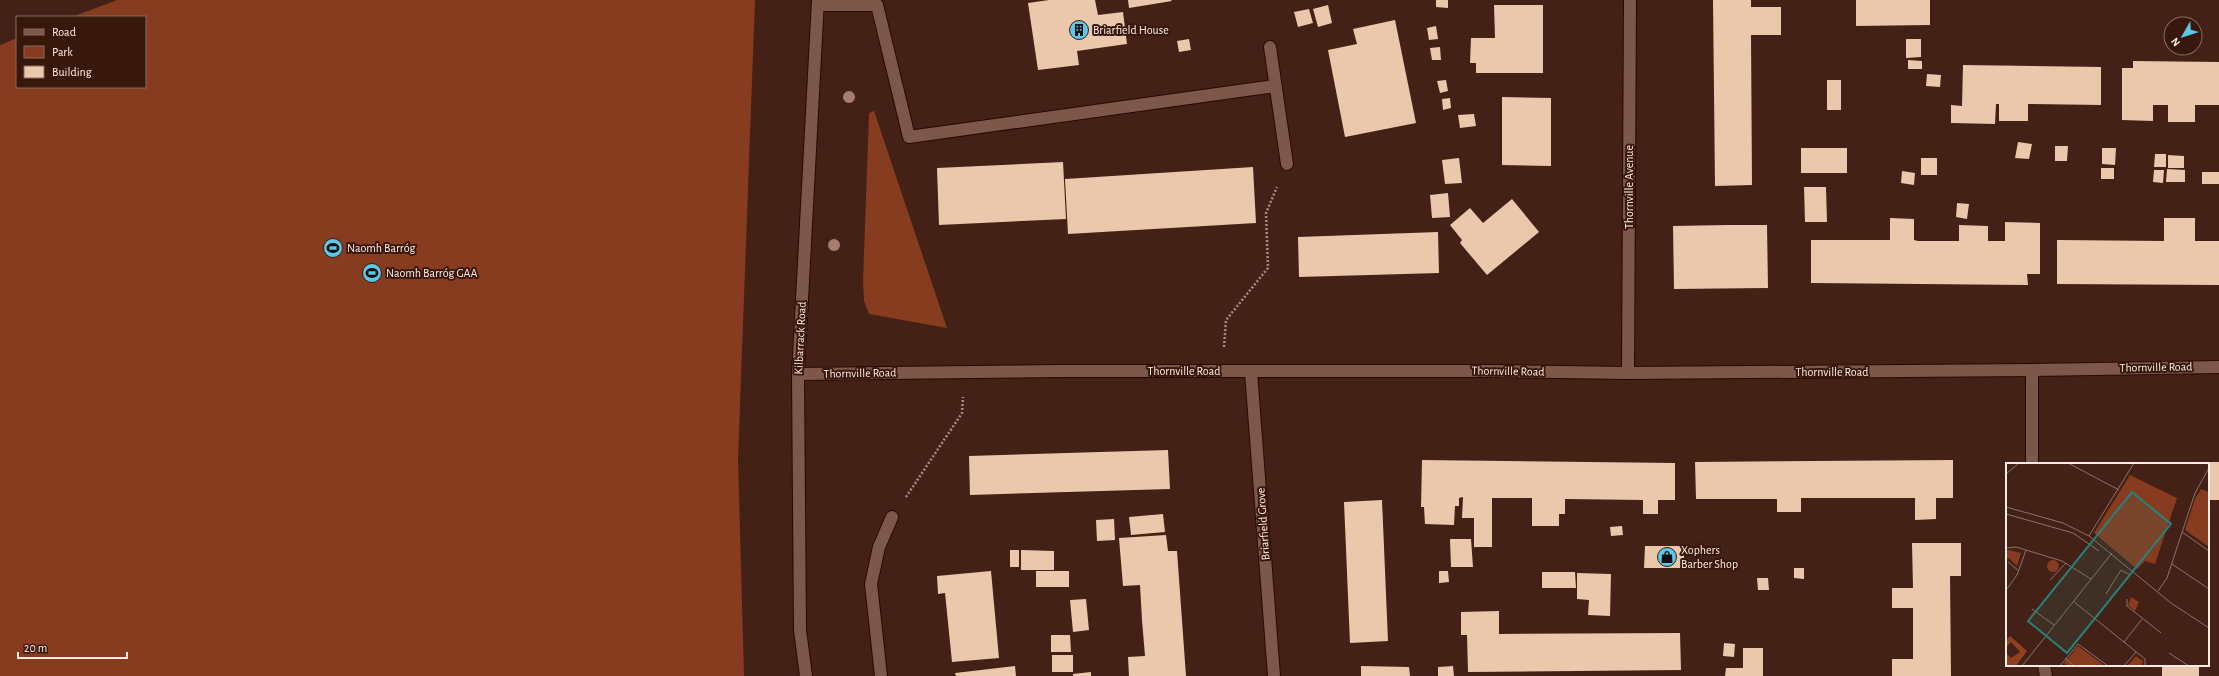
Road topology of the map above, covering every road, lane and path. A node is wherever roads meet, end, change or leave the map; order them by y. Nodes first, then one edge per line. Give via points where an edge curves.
1 (1630, 0) edge
2 (818, 2) edge
3 (1270, 47) dead end
4 (1275, 86) junction
5 (1287, 164) joint
6 (2219, 367) edge
7 (2032, 370) junction
8 (964, 372) junction
9 (1221, 372) junction
10 (1252, 372) junction
11 (1628, 373) junction
12 (798, 374) junction
13 (2032, 463) edge
14 (892, 517) joint
15 (2044, 666) edge
16 (806, 676) edge
17 (880, 676) edge
18 (1274, 676) edge
19 (2046, 676) edge

1 - 11 street, Thornville Avenue
2 - 4 street via 877,5 909,137
2 - 12 street, Kilbarrack Road
3 - 4 street
4 - 5 street
5 - 9 path via 1266,213 1268,268 1226,320
6 - 7 street, Thornville Road
7 - 11 street, Thornville Road
7 - 13 street
8 - 9 street, Thornville Road
8 - 12 street, Thornville Road
8 - 14 path via 962,413
9 - 10 street, Thornville Road
10 - 11 street, Thornville Road
10 - 18 street, Briarfield Grove
12 - 16 street, Kilbarrack Road via 800,630
14 - 17 street via 879,547 871,584
15 - 19 street

